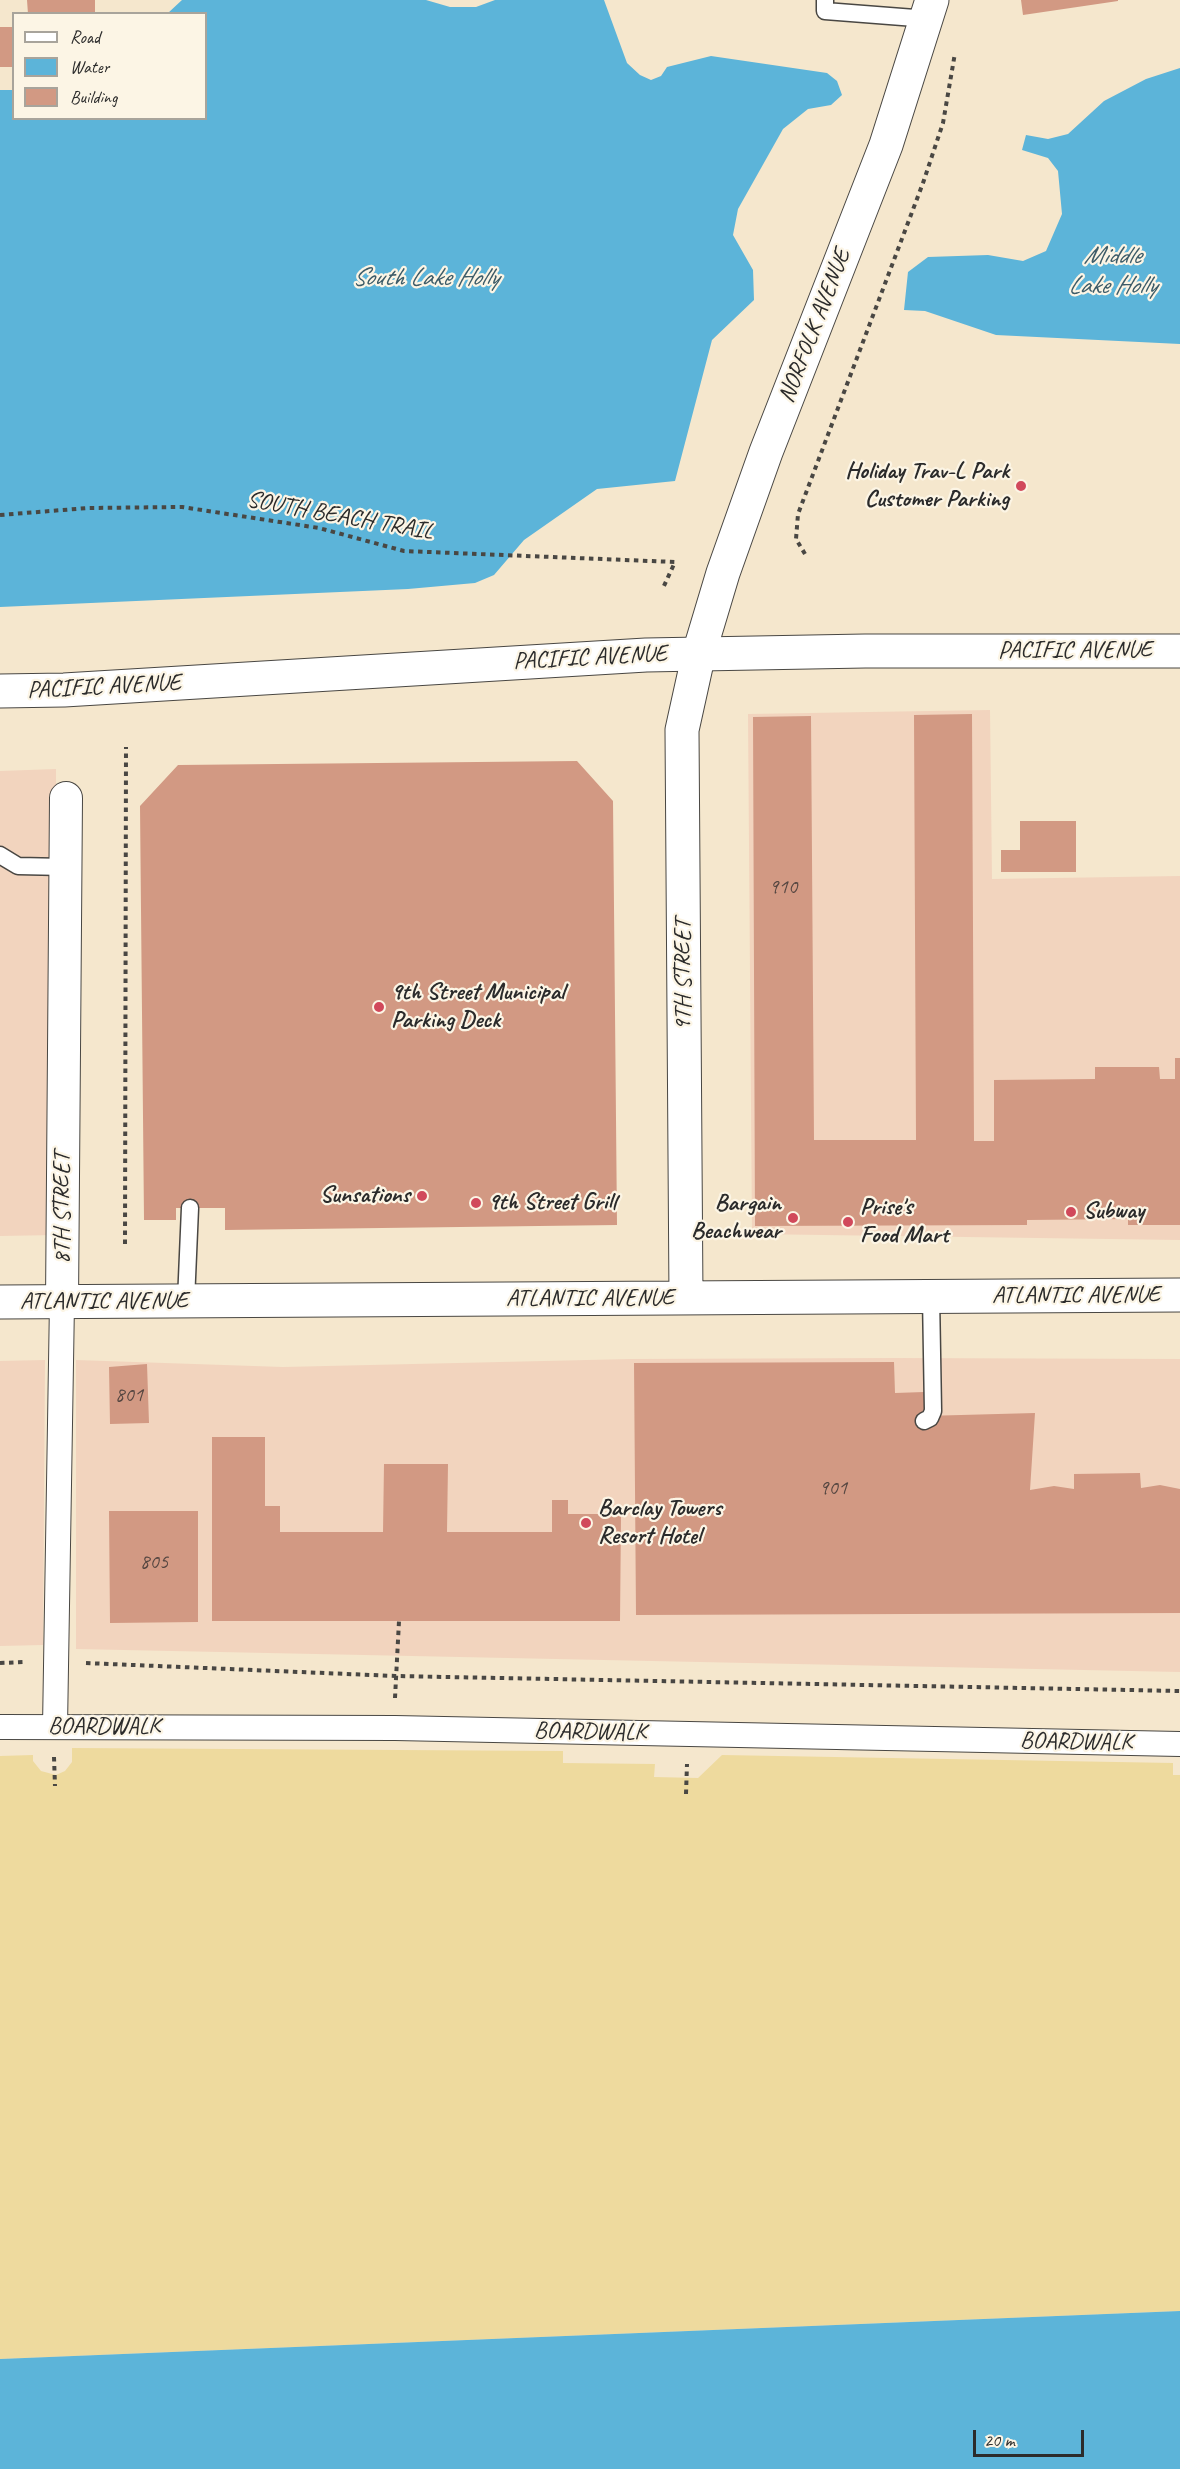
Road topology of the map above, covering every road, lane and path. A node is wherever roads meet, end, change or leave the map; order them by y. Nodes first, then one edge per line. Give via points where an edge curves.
1 (825, 0) edge
2 (930, 9) edge
3 (956, 48) dead end
4 (0, 514) edge
5 (805, 554) dead end
6 (663, 588) dead end
7 (1180, 651) edge
8 (699, 653) junction
9 (0, 691) edge
10 (126, 747) dead end
11 (66, 798) dead end
12 (0, 855) edge
13 (65, 867) junction
14 (190, 1208) dead end
15 (125, 1244) dead end
16 (1180, 1295) edge
17 (931, 1296) junction
18 (686, 1298) junction
19 (186, 1301) junction
20 (0, 1302) edge
21 (62, 1302) junction
22 (924, 1421) dead end
23 (399, 1621) dead end
24 (55, 1662) junction
25 (0, 1663) edge
26 (395, 1676) junction
27 (1180, 1692) edge
28 (0, 1727) edge
29 (54, 1727) junction
30 (395, 1728) junction
31 (1180, 1744) edge
32 (54, 1751) dead end
33 (687, 1760) dead end
34 (55, 1786) dead end
35 (686, 1794) dead end

1 - 2 lane via 825,11
2 - 8 main road, NORFOLK AVENUE via 886,145 766,452
3 - 5 path via 943,123 923,183 798,514 796,539
4 - 6 path, SOUTH BEACH TRAIL via 182,507 320,528 404,551 675,562
7 - 8 main road, PACIFIC AVENUE
8 - 9 main road, PACIFIC AVENUE
8 - 18 main road, 9TH STREET via 682,730
10 - 15 path
11 - 13 street, 8TH STREET
12 - 13 lane via 18,866
13 - 21 street, 8TH STREET
14 - 19 lane
16 - 17 main road, ATLANTIC AVENUE
17 - 18 main road, ATLANTIC AVENUE
17 - 22 lane via 933,1411
18 - 19 main road, ATLANTIC AVENUE
19 - 21 main road, ATLANTIC AVENUE
20 - 21 main road, ATLANTIC AVENUE
21 - 24 street, 8TH STREET
23 - 26 path
24 - 25 path
24 - 26 path
24 - 29 street, 8TH STREET
26 - 27 path
26 - 30 path
28 - 29 street, BOARDWALK
29 - 30 street, BOARDWALK
30 - 31 street, BOARDWALK
32 - 34 path
33 - 35 path

